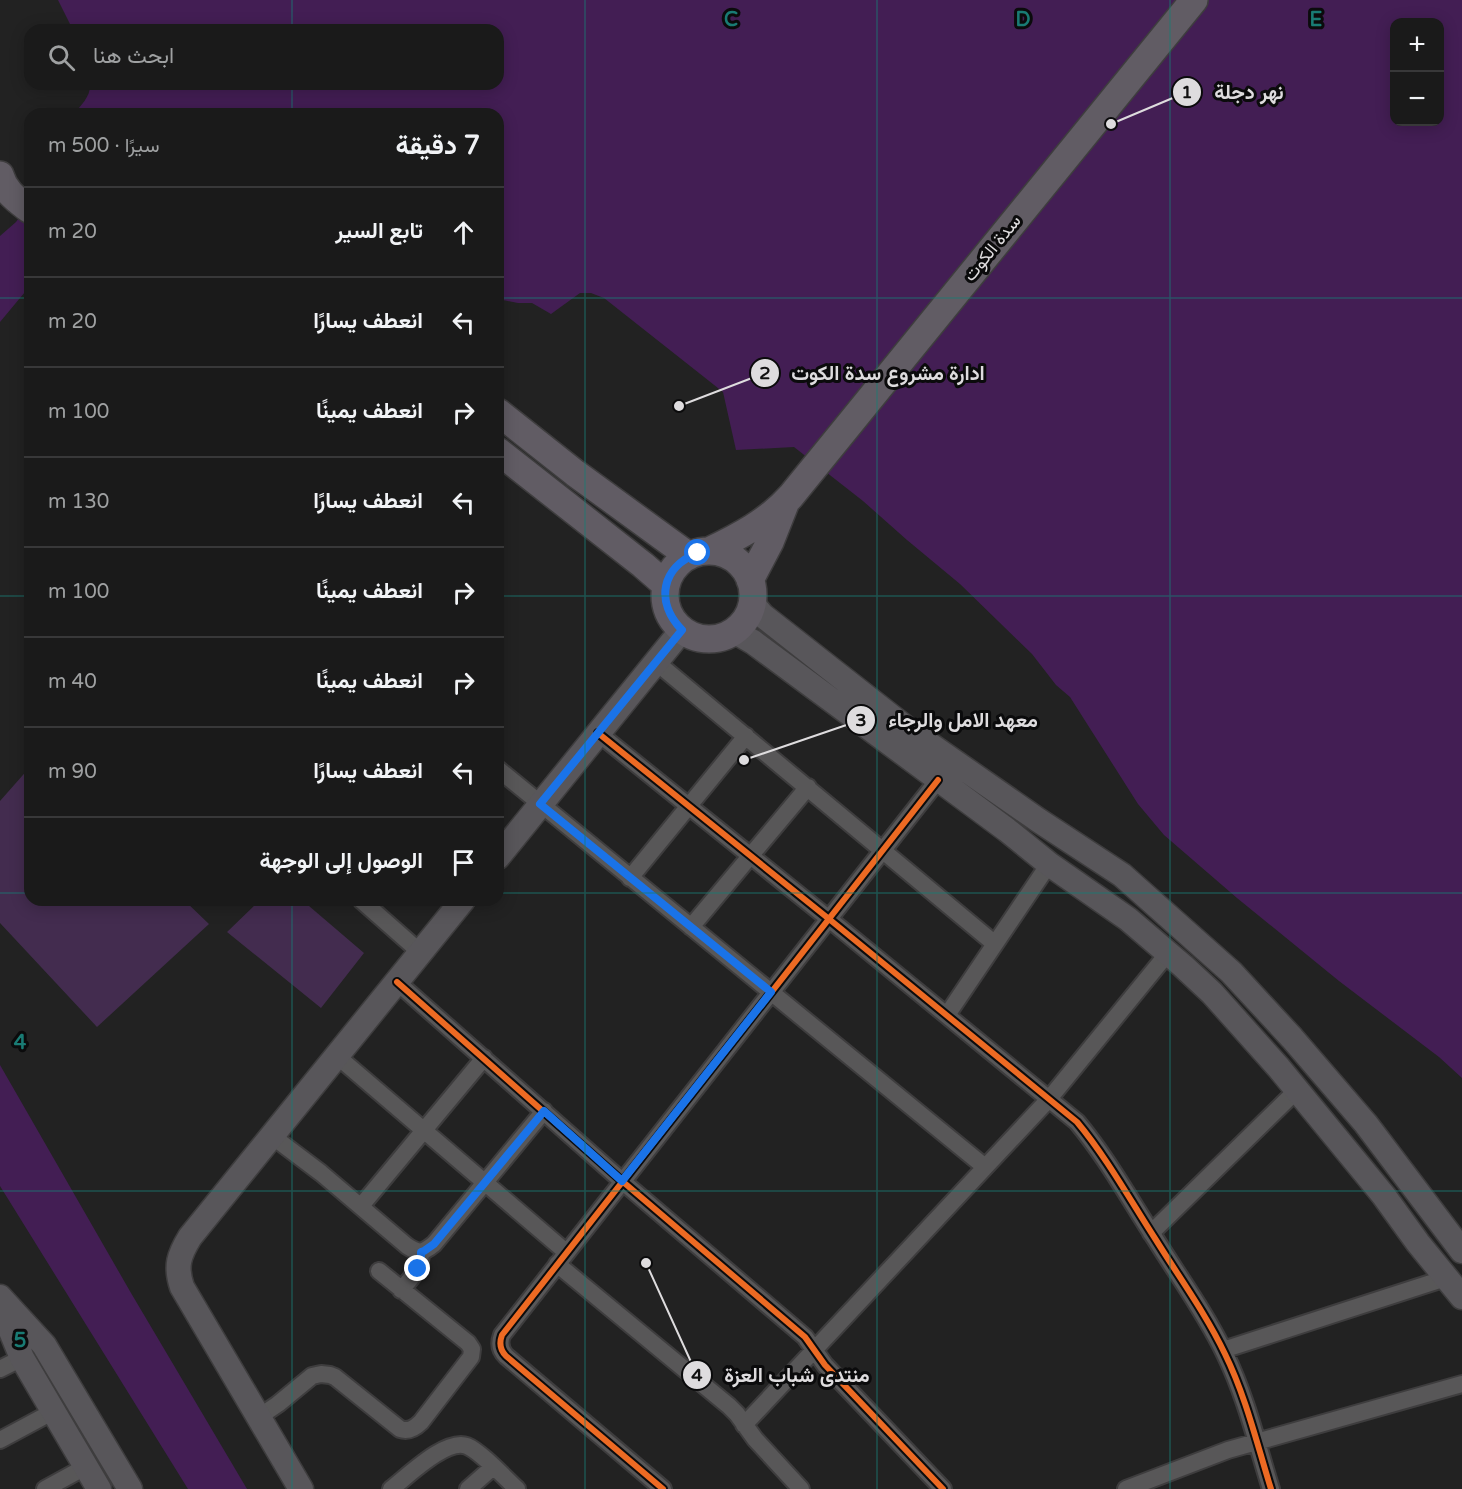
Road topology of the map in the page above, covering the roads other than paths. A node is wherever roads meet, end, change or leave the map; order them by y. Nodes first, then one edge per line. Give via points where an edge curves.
1 (1194, 0) edge
2 (504, 417) edge
3 (504, 456) edge
4 (788, 499) junction
5 (699, 554) junction
6 (666, 585) junction
7 (751, 592) junction
8 (682, 630) junction
9 (734, 631) junction
10 (656, 662) junction
11 (598, 733) junction
12 (746, 736) junction
13 (504, 774) edge
14 (938, 780) junction
15 (808, 788) junction
16 (540, 804) junction
17 (688, 806) junction
18 (1021, 808) junction
19 (1007, 830) junction
20 (504, 849) edge
21 (883, 850) junction
22 (750, 856) junction
23 (1049, 864) junction
24 (630, 878) junction
25 (368, 906) edge
26 (458, 906) edge
27 (829, 919) junction
28 (691, 927) junction
29 (995, 944) junction
30 (421, 953) junction
31 (1168, 953) junction
32 (397, 982) junction
33 (771, 992) junction
34 (947, 1015) junction
35 (337, 1056) junction
36 (483, 1058) junction
37 (1297, 1090) junction
38 (1049, 1099) junction
39 (544, 1111) junction
40 (424, 1131) junction
41 (272, 1136) junction
42 (985, 1167) junction
43 (622, 1181) junction
44 (485, 1183) junction
45 (361, 1206) junction
46 (1151, 1233) junction
47 (1462, 1251) edge
48 (421, 1252) junction
49 (562, 1258) junction
50 (379, 1271) dead end
51 (1446, 1278) junction
52 (401, 1290) junction
53 (0, 1297) edge
54 (1462, 1297) edge
55 (0, 1304) edge
56 (500, 1345) junction
57 (814, 1349) junction
58 (1223, 1350) junction
59 (472, 1351) junction
60 (22, 1358) junction
61 (0, 1369) edge
62 (1462, 1384) edge
63 (54, 1411) junction
64 (258, 1417) junction
65 (744, 1425) junction
66 (0, 1440) edge
67 (1257, 1442) junction
68 (87, 1466) junction
69 (493, 1467) junction
70 (45, 1489) edge
71 (99, 1489) edge
72 (130, 1489) edge
73 (301, 1489) edge
74 (391, 1489) edge
75 (468, 1489) edge
76 (518, 1489) edge
77 (663, 1489) edge
78 (801, 1489) edge
79 (943, 1489) edge
80 (1126, 1489) edge
81 (1271, 1489) edge

1 - 4 main road, سدة الكوت
2 - 5 main road via 575,473
3 - 6 main road
4 - 5 main road via 749,530
4 - 7 main road
5 - 6 main road via 679,564
5 - 7 main road via 722,553 734,559 744,568
6 - 8 main road via 667,610
7 - 9 main road via 749,614
7 - 18 main road via 762,615 906,728
8 - 9 main road via 708,639 722,638
8 - 10 main road
9 - 14 main road
10 - 11 main road
10 - 12 street
11 - 16 main road
11 - 17 street
12 - 15 street
12 - 17 street
13 - 16 street
14 - 19 main road
14 - 21 street
15 - 21 street
15 - 22 street
16 - 20 main road
16 - 24 street
17 - 22 street
17 - 24 street
18 - 19 main road
18 - 47 main road via 1122,875 1231,972 1366,1124
19 - 23 main road
21 - 27 street
21 - 29 street
22 - 27 street
22 - 28 street
23 - 29 street
23 - 31 main road via 1128,919
24 - 28 street
25 - 30 street
26 - 30 main road
27 - 33 street
27 - 34 street
28 - 33 street
29 - 34 street
30 - 32 main road
31 - 37 main road via 1212,993
31 - 38 street
32 - 35 main road
32 - 36 street
33 - 42 street
33 - 43 street
34 - 38 street
35 - 40 street
35 - 41 main road
36 - 39 street
36 - 40 street
37 - 46 street
37 - 51 main road
38 - 42 street
38 - 46 street via 1088,1135
39 - 43 street
39 - 44 street
40 - 44 street
40 - 45 street
41 - 45 street
41 - 64 main road via 190,1237 178,1262 182,1287
42 - 57 street
43 - 49 street
43 - 57 street via 794,1326
44 - 48 street via 434,1244
44 - 49 street
45 - 48 street via 407,1246
46 - 58 street
48 - 52 street via 418,1269
49 - 56 street via 506,1328
49 - 65 street via 729,1406
50 - 52 street
51 - 54 main road
51 - 58 street
52 - 59 street via 468,1343
53 - 72 main road via 44,1345
55 - 60 main road
56 - 59 street
56 - 77 street via 506,1356
57 - 65 street
57 - 79 street
58 - 67 street
59 - 64 street via 471,1358 421,1422 410,1430 400,1428 326,1374 312,1376
60 - 61 street
60 - 63 main road
62 - 67 street
63 - 66 street
63 - 68 main road
64 - 73 main road
65 - 78 street
67 - 80 street
67 - 81 street
68 - 70 street
68 - 71 main road
69 - 74 street via 469,1447 455,1446 434,1455
69 - 75 street
69 - 76 street

